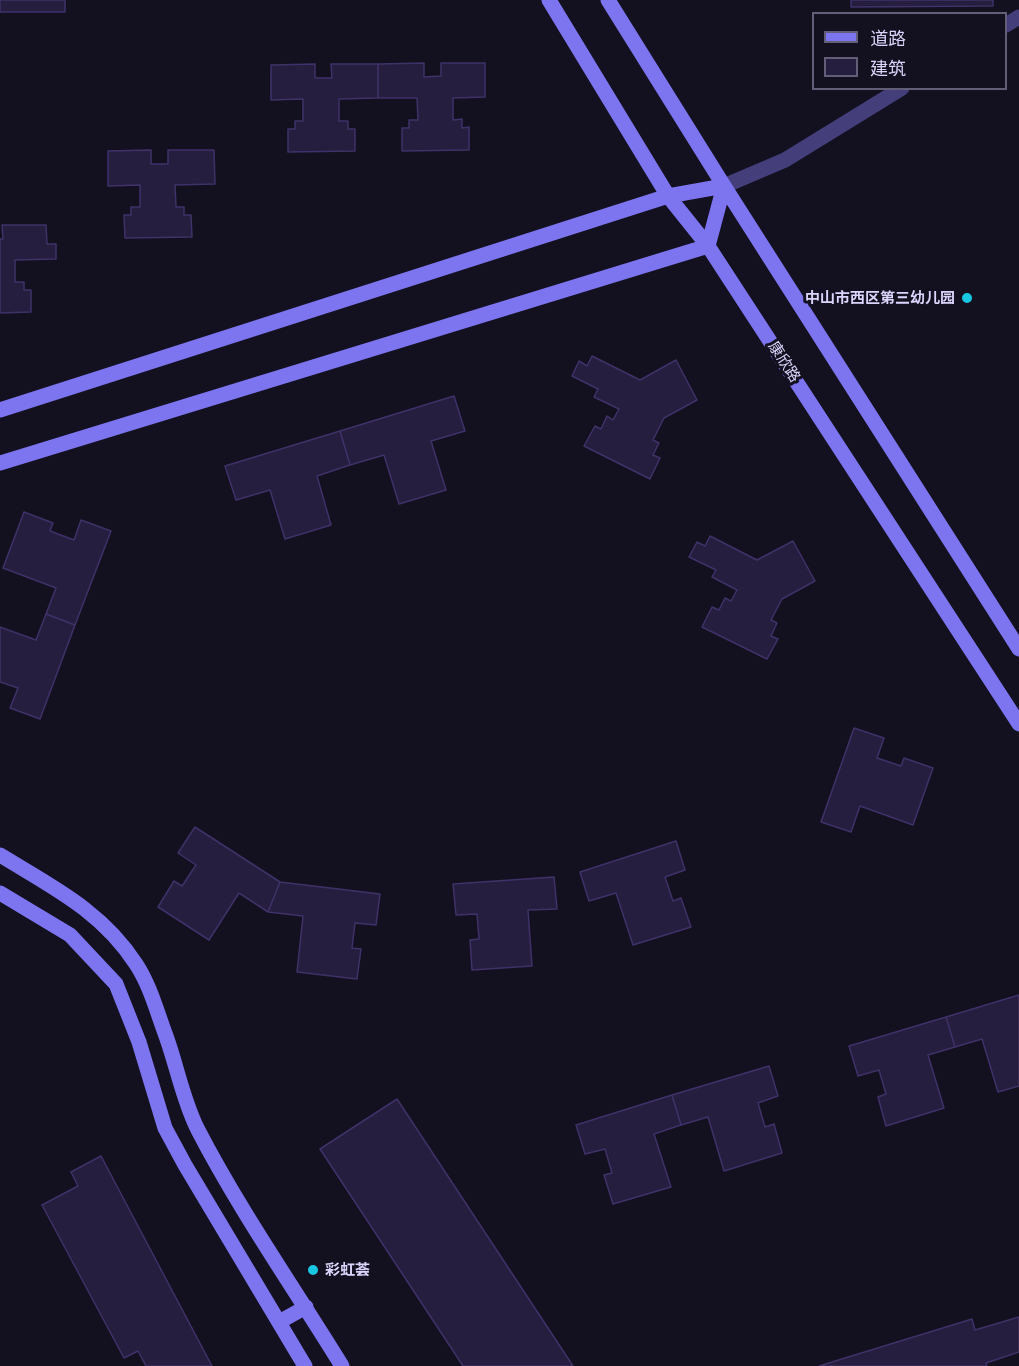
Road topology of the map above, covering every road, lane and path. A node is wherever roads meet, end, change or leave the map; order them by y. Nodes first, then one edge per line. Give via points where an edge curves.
1 (549, 0) edge
2 (608, 0) edge
3 (899, 90) edge
4 (724, 186) junction
5 (668, 196) junction
6 (708, 246) junction
7 (0, 410) edge
8 (0, 463) edge
9 (1019, 649) edge
10 (1019, 724) edge
11 (0, 855) edge
12 (0, 893) edge
13 (306, 1307) junction
14 (279, 1322) junction
15 (305, 1366) edge
16 (342, 1366) edge

1 - 5 street, 康欣路
2 - 4 street
3 - 4 street via 785,160
4 - 5 street
4 - 6 street
4 - 9 street
5 - 6 street, 康欣路
5 - 7 street
6 - 8 street
6 - 10 street, 康欣路
11 - 13 street via 87,909 137,966 164,1030 191,1117
12 - 14 street via 70,935 116,984 165,1128
13 - 14 street
13 - 16 street
14 - 15 street

